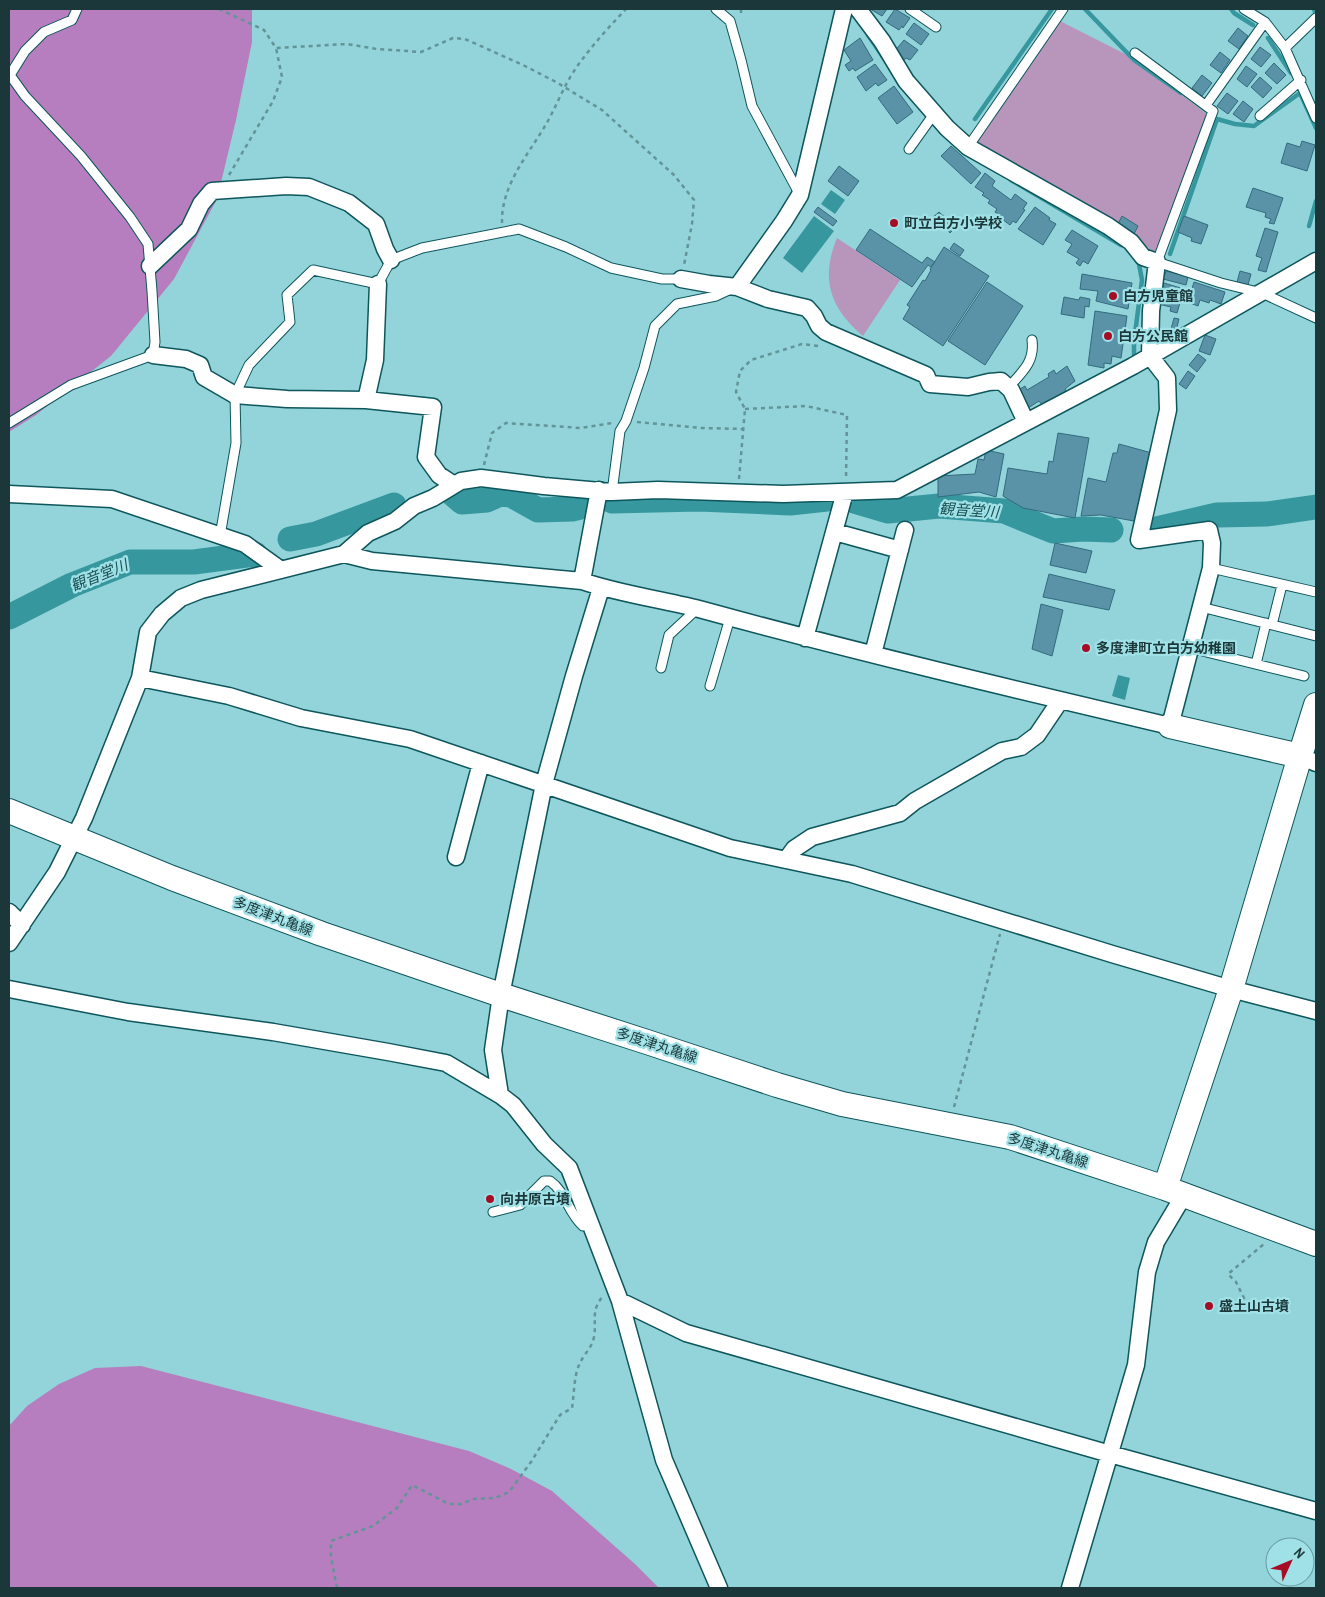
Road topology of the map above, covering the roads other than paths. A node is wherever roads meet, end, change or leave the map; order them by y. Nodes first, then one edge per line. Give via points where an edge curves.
1 (77, 9) edge
2 (716, 9) edge
3 (844, 9) edge
4 (858, 9) edge
5 (910, 9) edge
6 (1063, 9) edge
7 (1244, 9) edge
8 (1316, 18) edge
9 (1265, 22) junction
10 (936, 28) dead end
11 (1285, 48) junction
12 (1135, 53) dead end
13 (1301, 80) junction
14 (1206, 105) junction
15 (934, 114) junction
16 (1260, 116) dead end
17 (1316, 118) edge
18 (968, 147) junction
19 (910, 149) dead end
20 (800, 195) junction
21 (391, 260) junction
22 (1316, 261) edge
23 (1157, 262) junction
24 (150, 266) junction
25 (681, 279) joint
26 (378, 284) junction
27 (737, 287) junction
28 (1262, 293) junction
29 (1316, 318) edge
30 (1032, 340) dead end
31 (153, 355) junction
32 (1150, 356) junction
33 (1008, 388) junction
34 (235, 395) junction
35 (366, 400) junction
36 (1026, 422) junction
37 (9, 424) edge
38 (454, 485) junction
39 (605, 491) junction
40 (845, 492) junction
41 (9, 494) edge
42 (905, 530) dead end
43 (835, 532) junction
44 (220, 536) junction
45 (900, 550) junction
46 (344, 554) junction
47 (1212, 568) junction
48 (282, 570) junction
49 (582, 581) junction
50 (1282, 584) junction
51 (601, 588) junction
52 (1316, 592) edge
53 (1201, 607) junction
54 (697, 609) junction
55 (730, 618) junction
56 (1269, 624) junction
57 (1316, 636) edge
58 (805, 638) junction
59 (1190, 648) junction
60 (873, 654) junction
61 (1256, 664) junction
62 (661, 668) dead end
63 (1304, 676) dead end
64 (140, 678) junction
65 (710, 686) dead end
66 (1060, 701) junction
67 (1316, 705) edge
68 (1170, 726) junction
69 (1308, 760) edge
70 (481, 763) junction
71 (544, 784) junction
72 (9, 811) edge
73 (75, 838) junction
74 (456, 857) dead end
75 (786, 860) junction
76 (9, 912) edge
77 (22, 925) junction
78 (9, 943) edge
79 (9, 989) edge
80 (1230, 989) junction
81 (501, 996) junction
82 (1316, 1011) edge
83 (500, 1094) junction
84 (1175, 1192) junction
85 (493, 1212) dead end
86 (591, 1224) junction
87 (1316, 1244) edge
88 (613, 1297) junction
89 (1110, 1454) junction
90 (1316, 1511) edge
91 (719, 1588) edge
92 (1070, 1588) edge

1 - 24 lane via 72,20 44,32 25,51 10,75 130,217 148,244
2 - 20 lane via 730,21 752,106
3 - 20 street
4 - 15 street via 906,81
5 - 10 lane
6 - 18 lane
7 - 9 lane
8 - 11 lane
9 - 11 lane
9 - 14 lane
11 - 13 lane
12 - 14 lane
13 - 16 lane
13 - 17 lane
14 - 23 lane via 1213,111
15 - 18 street
15 - 19 lane
18 - 23 street via 1108,226 1131,242 1143,257
20 - 27 street
21 - 24 street via 376,224 349,203 309,187 286,186 212,191 201,204 190,229
21 - 25 lane via 422,248 519,229 611,268 662,279
21 - 26 lane
22 - 28 street
23 - 28 lane
23 - 32 street
24 - 31 lane
25 - 27 street
26 - 34 lane via 312,270 287,296 290,322 249,365
26 - 35 street via 375,360
27 - 33 street via 768,299 807,308 826,332 926,375 930,384 968,387 1001,381
27 - 39 lane via 716,296 677,304 655,326 644,368 620,431
28 - 29 lane
28 - 32 street
30 - 33 lane via 1029,363
31 - 34 street via 200,365 204,377
31 - 37 lane via 71,385
32 - 36 street
32 - 47 street via 1167,378 1168,410 1140,540 1209,530
33 - 36 street
34 - 35 street
34 - 44 lane via 236,443
35 - 38 street via 432,407 426,457 439,475
36 - 40 street via 897,490
38 - 39 street via 481,478
38 - 46 street via 414,506 395,521 368,533
39 - 40 street
39 - 49 street
40 - 43 street
41 - 44 street via 112,499
42 - 45 street
43 - 45 street
43 - 58 street
44 - 48 street via 245,544
45 - 60 street
46 - 48 street
46 - 49 street via 372,561
47 - 50 lane
47 - 53 street
48 - 64 street via 181,598 148,632
49 - 51 street
50 - 52 lane
50 - 56 lane
51 - 54 street
51 - 71 street
53 - 56 lane
53 - 59 street
54 - 55 street
54 - 62 lane via 669,635
55 - 58 street
55 - 65 lane
56 - 57 lane
56 - 61 lane
58 - 60 street
59 - 61 lane
59 - 68 street
60 - 66 street
61 - 63 lane
64 - 70 street via 229,696 301,718 410,739
64 - 73 street
66 - 68 street
66 - 75 street via 1036,735 1021,748 1002,751 900,812 812,837 794,849
67 - 69 main road
68 - 69 main road
69 - 80 main road
70 - 71 street
70 - 74 street
71 - 75 street via 730,848
71 - 81 street
72 - 73 main road, 多度津丸亀線
73 - 77 street
73 - 81 main road, 多度津丸亀線 via 314,931
75 - 80 street via 852,874
76 - 77 street
77 - 78 street
79 - 83 street via 128,1012 273,1032 446,1063
80 - 82 street
80 - 84 main road
81 - 83 street via 493,1050
81 - 84 main road, 多度津丸亀線 via 842,1104 1010,1137
83 - 86 street via 569,1168
84 - 87 main road, 多度津丸亀線
84 - 89 street via 1147,1272 1136,1365
85 - 86 lane via 520,1205 544,1182 550,1181 556,1185 575,1219 583,1226
86 - 88 street
88 - 89 street via 686,1333
88 - 91 street via 664,1460
89 - 90 street
89 - 92 street

